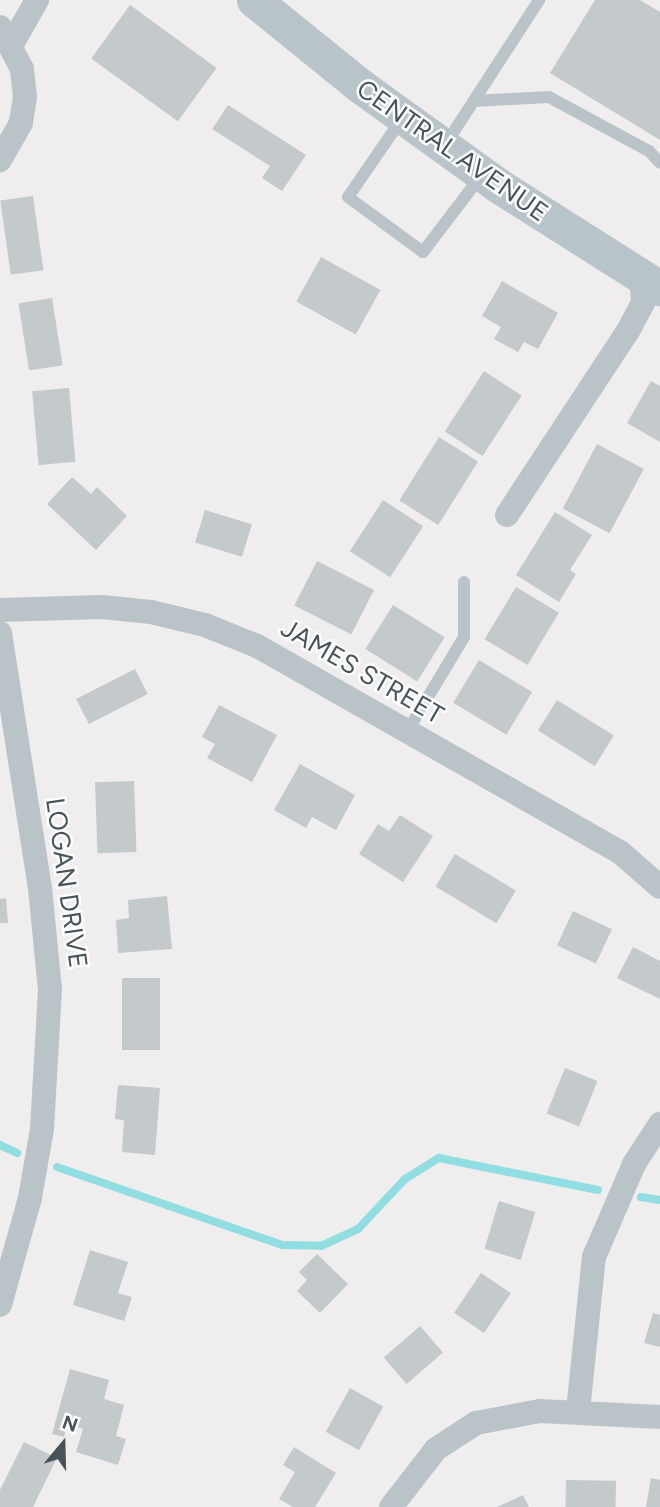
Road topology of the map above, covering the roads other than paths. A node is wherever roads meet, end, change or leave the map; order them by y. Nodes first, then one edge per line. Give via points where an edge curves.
1 (37, 0) edge
2 (254, 0) edge
3 (539, 0) edge
4 (6, 35) edge
5 (474, 101) junction
6 (404, 116) junction
7 (444, 145) junction
8 (0, 160) edge
9 (660, 163) edge
10 (483, 174) junction
11 (650, 277) edge
12 (507, 515) dead end
13 (464, 582) dead end
14 (0, 610) edge
15 (0, 633) edge
16 (407, 732) junction
17 (660, 887) edge
18 (660, 1124) edge
19 (0, 1305) edge
20 (578, 1410) junction
21 (660, 1417) edge
22 (391, 1507) edge

1 - 4 street
2 - 6 street, CENTRAL AVENUE
3 - 5 lane
4 - 8 street via 25,96 21,123
5 - 7 lane
5 - 9 lane via 549,97 649,151
6 - 7 street, CENTRAL AVENUE
6 - 10 lane via 348,197 423,252
7 - 10 street, CENTRAL AVENUE
10 - 11 street, CENTRAL AVENUE
11 - 12 street via 628,331
13 - 16 lane via 464,637
14 - 16 street, JAMES STREET via 102,607 151,612 205,625 285,661
15 - 19 street, LOGAN DRIVE via 40,888 50,990 42,1129 30,1198
16 - 17 street, JAMES STREET via 620,852
18 - 20 street via 629,1173 594,1257
20 - 21 street
20 - 22 street via 498,1417 455,1434 417,1468

